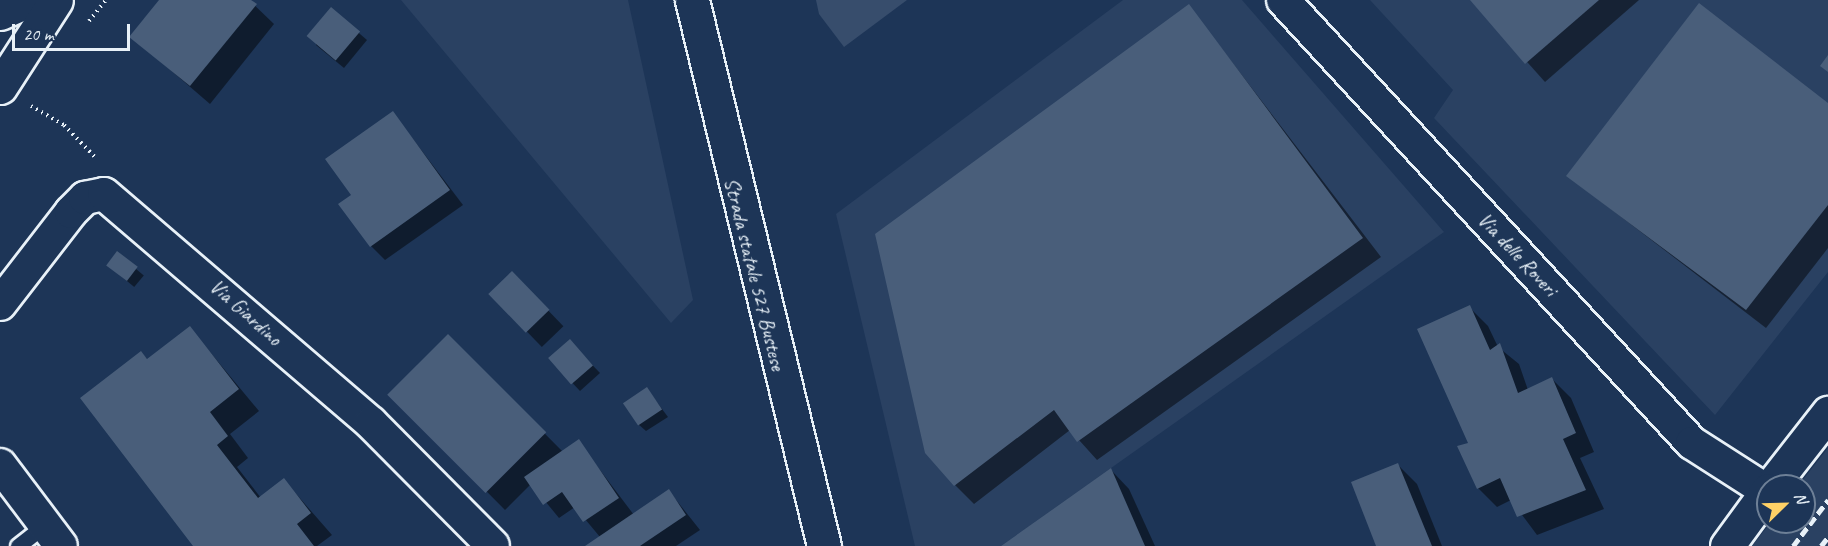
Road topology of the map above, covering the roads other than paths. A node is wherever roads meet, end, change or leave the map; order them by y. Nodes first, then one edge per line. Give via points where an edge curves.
1 (29, 0) edge
2 (56, 0) edge
3 (692, 0) edge
4 (1283, 0) edge
5 (0, 13) edge
6 (0, 87) edge
7 (0, 304) edge
8 (1828, 413) edge
9 (0, 465) edge
10 (1781, 474) edge
11 (1756, 483) edge
12 (1756, 507) edge
13 (53, 536) edge
14 (18, 546) edge
15 (493, 546) edge
16 (824, 546) edge
17 (1727, 546) edge

1 - 5 main road
2 - 6 main road
3 - 16 main road, Strada statale 527 Bustese
4 - 11 street, Via delle Roveri via 1692,443
7 - 15 street, Via Giardino via 70,212 85,198 105,194 371,423
8 - 10 main road
9 - 13 street
12 - 17 main road
13 - 14 lane

